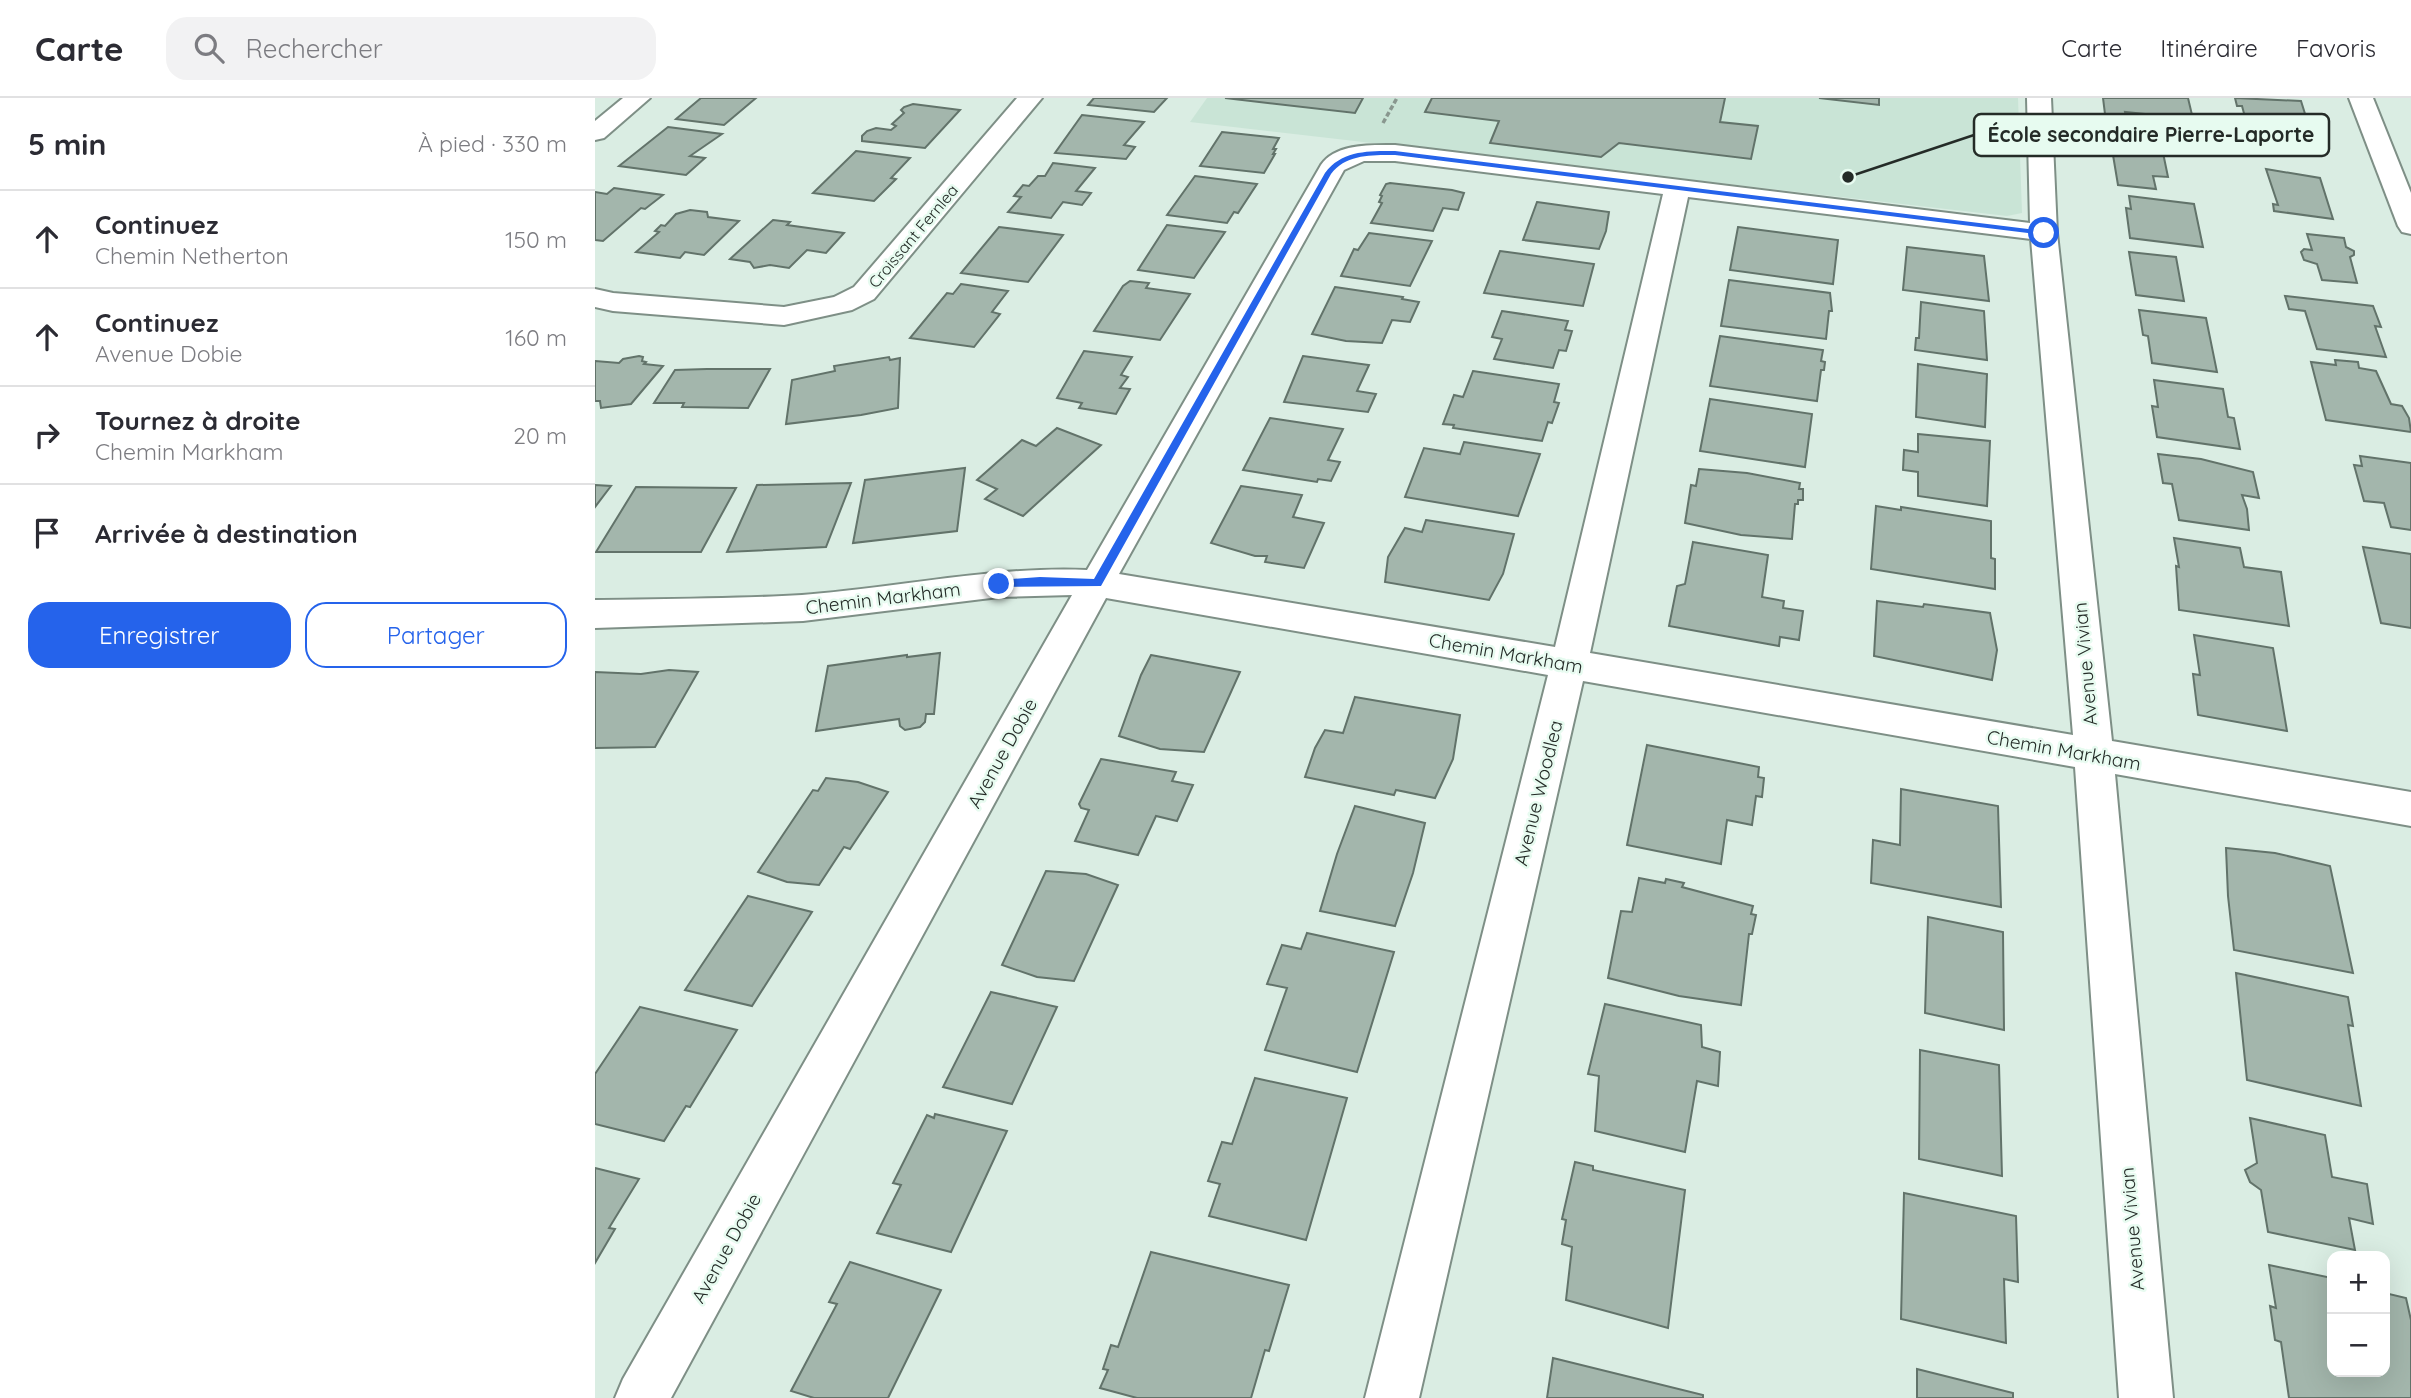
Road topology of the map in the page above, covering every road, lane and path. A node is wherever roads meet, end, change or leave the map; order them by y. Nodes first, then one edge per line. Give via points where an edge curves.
1 (638, 98) edge
2 (1030, 98) edge
3 (1397, 98) edge
4 (2039, 98) edge
5 (2361, 98) edge
6 (595, 133) edge
7 (1389, 138) junction
8 (1677, 187) junction
9 (2411, 226) edge
10 (2044, 233) junction
11 (595, 298) edge
12 (1097, 583) junction
13 (595, 614) edge
14 (1569, 664) junction
15 (2094, 756) junction
16 (2411, 809) edge
17 (642, 1398) edge
18 (1392, 1398) edge
19 (2146, 1398) edge

1 - 6 street
2 - 11 street, Croissant Fernlea via 864,293 842,304 784,316
3 - 7 path
4 - 10 street, Avenue Vivian
5 - 9 street
7 - 8 street, Avenue Dobie
7 - 12 street, Avenue Dobie via 1334,165 1328,174
8 - 10 street, Avenue Dobie
8 - 14 street, Avenue Woodlea
10 - 15 street, Avenue Vivian
12 - 13 street, Chemin Markham via 999,584 803,608
12 - 14 street, Chemin Markham
12 - 17 street, Avenue Dobie
14 - 15 street, Chemin Markham
14 - 18 street, Avenue Woodlea
15 - 16 street, Chemin Markham
15 - 19 street, Avenue Vivian

